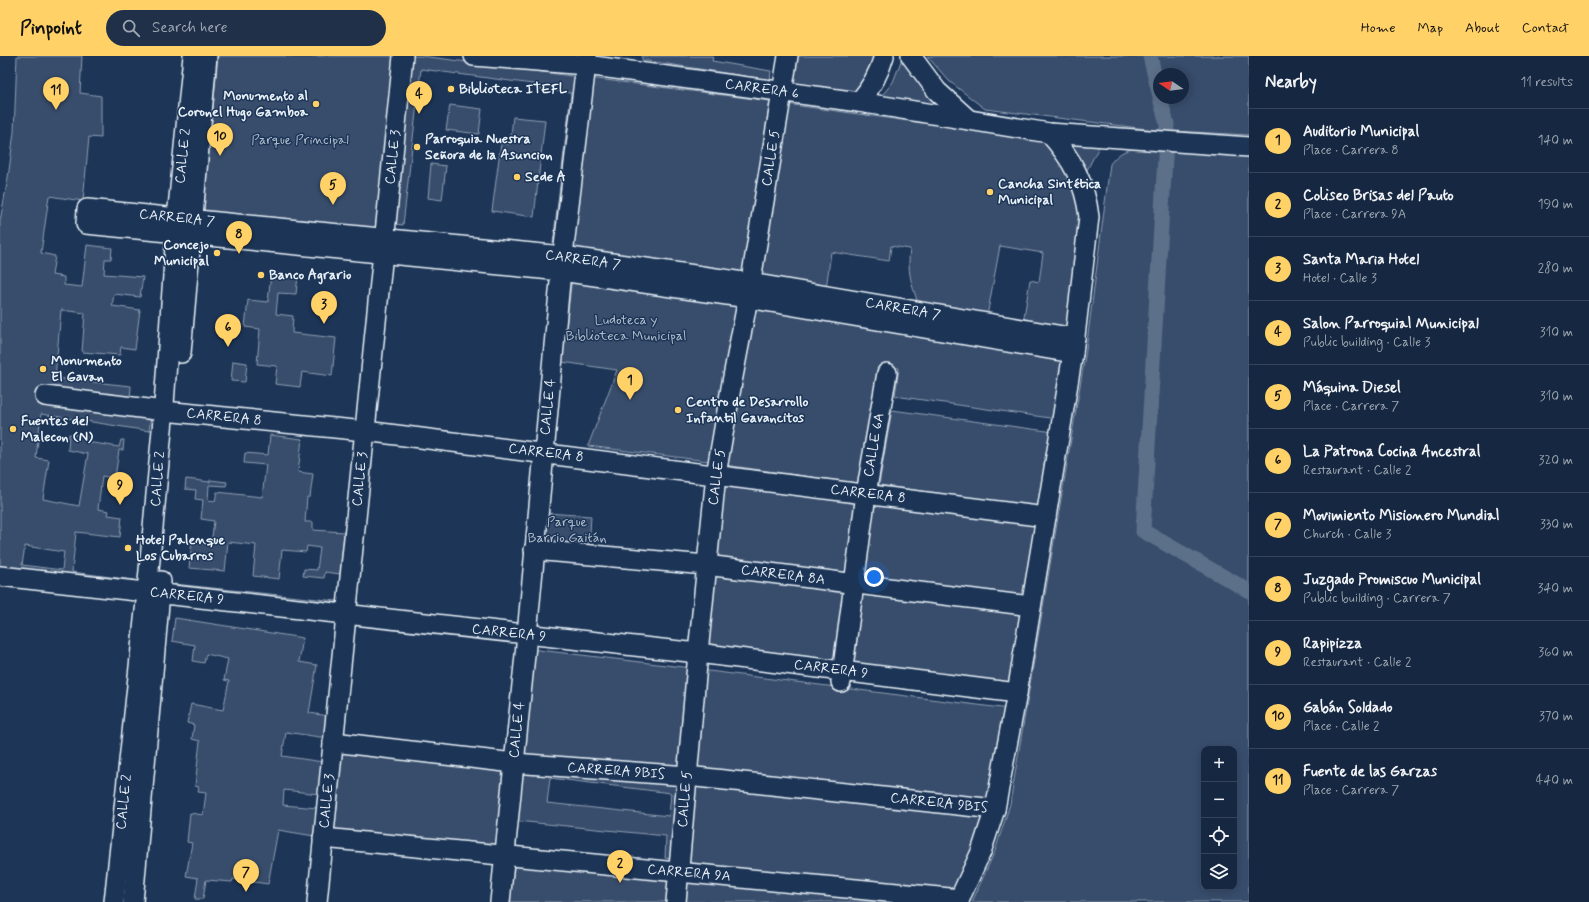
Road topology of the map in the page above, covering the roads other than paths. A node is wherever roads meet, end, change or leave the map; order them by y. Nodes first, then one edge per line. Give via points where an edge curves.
1 (193, 56) edge
2 (207, 56) edge
3 (403, 56) edge
4 (474, 56) edge
5 (788, 56) edge
6 (884, 56) edge
7 (911, 56) edge
8 (586, 61) edge
9 (782, 92) junction
10 (859, 102) junction
11 (969, 120) junction
12 (1049, 133) junction
13 (1249, 147) edge
14 (86, 216) dead end
15 (184, 226) junction
16 (383, 246) junction
17 (562, 264) junction
18 (749, 291) junction
19 (1074, 345) junction
20 (886, 373) dead end
21 (45, 396) dead end
22 (170, 411) junction
23 (365, 431) junction
24 (544, 452) junction
25 (716, 475) junction
26 (866, 494) junction
27 (1046, 517) junction
28 (534, 550) junction
29 (706, 565) junction
30 (0, 576) edge
31 (854, 584) junction
32 (0, 588) edge
33 (153, 598) junction
34 (1031, 606) junction
35 (345, 619) junction
36 (526, 640) junction
37 (697, 659) junction
38 (842, 677) junction
39 (1016, 700) junction
40 (333, 742) junction
41 (514, 763) junction
42 (687, 776) junction
43 (995, 809) junction
44 (323, 838) junction
45 (504, 856) junction
46 (679, 872) junction
47 (959, 901) edge
48 (114, 902) edge
49 (133, 902) edge
50 (317, 902) edge
51 (500, 902) edge
52 (676, 902) edge

1 - 15 street, CALLE 2
2 - 15 street, CALLE 2
3 - 16 street, CALLE 3
4 - 8 street, CARRERA 6
5 - 9 street, CALLE 5
6 - 10 street via 881,69 872,86
7 - 11 street via 937,91
8 - 9 street, CARRERA 6
8 - 17 street, CALLE 4
9 - 10 street, CARRERA 6
9 - 18 street, CALLE 5
10 - 11 street, CARRERA 6
11 - 12 street, CARRERA 6
12 - 13 street, CARRERA 6
12 - 19 street via 1073,164 1087,200 1089,217
14 - 15 street, CARRERA 7
15 - 16 street, CARRERA 7
15 - 22 street, CALLE 2
16 - 17 street, CARRERA 7
16 - 23 street, CALLE 3
17 - 18 street, CARRERA 7
17 - 24 street, CALLE 4
18 - 19 street, CARRERA 7
18 - 25 street, CALLE 5
19 - 27 street
20 - 26 street, CALLE 6A
21 - 22 street, CARRERA 8
22 - 23 street, CARRERA 8
22 - 33 street, CALLE 2
23 - 24 street, CARRERA 8
23 - 35 street, CALLE 3
24 - 25 street, CARRERA 8
24 - 28 street, CALLE 4
25 - 26 street, CARRERA 8
25 - 29 street, CALLE 5
26 - 27 street, CARRERA 8
26 - 31 street, CALLE 6A
27 - 34 street
28 - 29 street, CARRERA 8A
28 - 36 street, CALLE 4
29 - 31 street, CARRERA 8A
29 - 37 street, CALLE 5
30 - 33 street, CARRERA 9
31 - 34 street, CARRERA 8A
31 - 38 street, CALLE 6A
32 - 33 street, CARRERA 9
33 - 35 street, CARRERA 9
33 - 48 street, CALLE 2
33 - 49 street, CALLE 2
34 - 39 street
35 - 36 street, CARRERA 9
35 - 40 street, CALLE 3
36 - 37 street, CARRERA 9
36 - 41 street, CALLE 4
37 - 38 street, CARRERA 9
37 - 42 street, CALLE 5
38 - 39 street, CARRERA 9
39 - 43 street
40 - 41 street, CARRERA 9BIS
40 - 44 street, CALLE 3
41 - 42 street, CARRERA 9BIS
41 - 45 street, CALLE 4
42 - 43 street, CARRERA 9BIS
42 - 46 street, CALLE 5
43 - 47 street via 981,852
44 - 45 street, CARRERA 9A
44 - 50 street, CALLE 3
45 - 46 street, CARRERA 9A
45 - 51 street, CALLE 4
46 - 47 street, CARRERA 9A
46 - 52 street, CALLE 5

